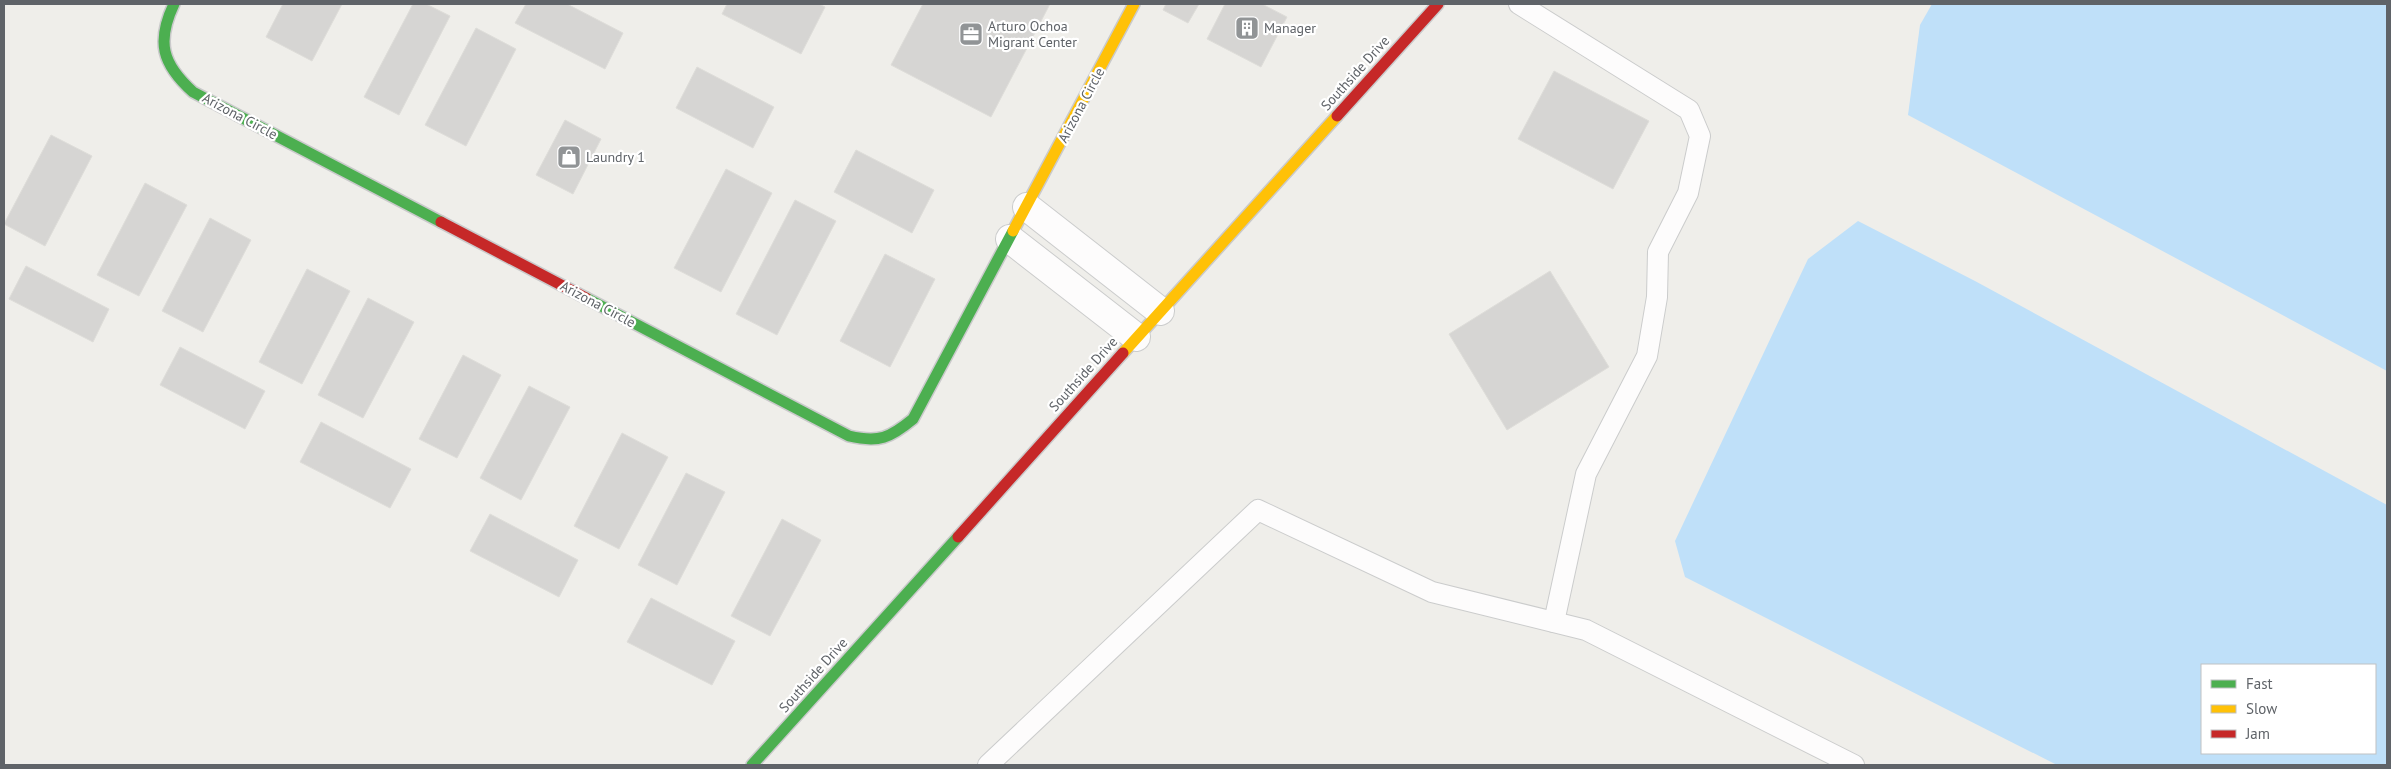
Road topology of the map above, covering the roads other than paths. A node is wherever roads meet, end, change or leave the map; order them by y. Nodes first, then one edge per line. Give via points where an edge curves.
1 (174, 4) edge
2 (1134, 4) edge
3 (1438, 4) edge
4 (1519, 4) edge
5 (1027, 207) junction
6 (1010, 239) junction
7 (1160, 311) junction
8 (1136, 337) junction
9 (1554, 622) junction
10 (752, 765) edge
11 (988, 765) edge
12 (1854, 765) edge

1 - 6 street, Arizona Circle via 162,39 166,59 177,79 193,92 850,436 872,442 897,433 913,419
2 - 5 street, Arizona Circle
3 - 7 street, Southside Drive
4 - 9 lane via 1689,110 1700,136 1688,193 1658,252 1657,297 1647,356 1586,474
5 - 6 street, Arizona Circle
5 - 7 street
6 - 8 street
7 - 8 street, Southside Drive
8 - 10 street, Southside Drive
9 - 11 lane via 1432,592 1258,510
9 - 12 lane via 1586,630

